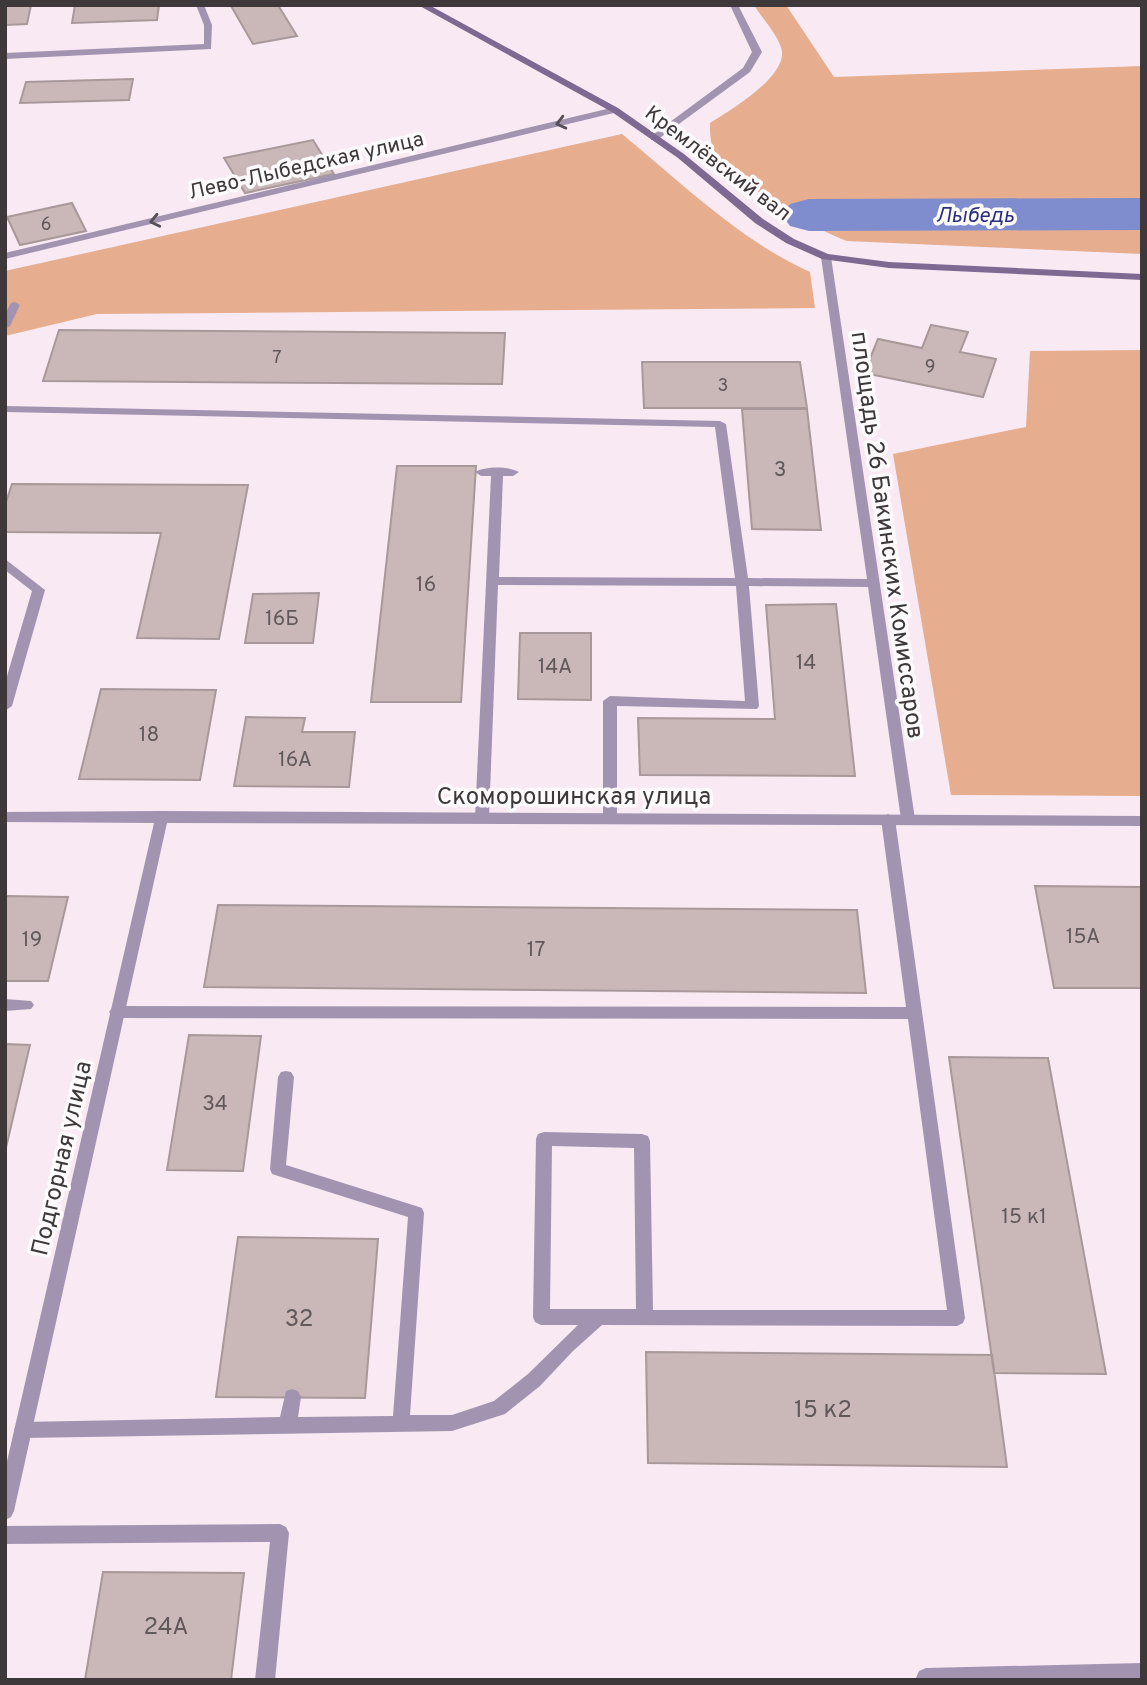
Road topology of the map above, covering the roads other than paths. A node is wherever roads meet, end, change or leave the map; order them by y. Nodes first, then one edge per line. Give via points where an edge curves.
1 (200, 5) edge
2 (422, 5) edge
3 (734, 5) edge
4 (5, 56) edge
5 (615, 110) junction
6 (654, 138) junction
7 (5, 256) edge
8 (826, 257) junction
9 (1142, 277) edge
10 (15, 305) dead end
11 (5, 326) edge
12 (5, 409) edge
13 (481, 472) dead end
14 (497, 472) junction
15 (513, 472) dead end
16 (5, 563) edge
17 (492, 581) junction
18 (742, 582) junction
19 (874, 583) junction
20 (5, 706) edge
21 (162, 816) junction
22 (5, 817) edge
23 (482, 818) junction
24 (610, 819) junction
25 (888, 819) junction
26 (908, 819) junction
27 (1142, 821) edge
28 (5, 1004) edge
29 (26, 1005) dead end
30 (117, 1012) junction
31 (916, 1013) junction
32 (286, 1077) dead end
33 (600, 1317) junction
34 (645, 1317) junction
35 (292, 1397) dead end
36 (401, 1425) junction
37 (288, 1426) junction
38 (23, 1430) junction
39 (5, 1510) edge
40 (5, 1535) edge
41 (1142, 1672) edge
42 (926, 1678) edge
43 (265, 1680) edge

1 - 4 street via 208,25 208,47
2 - 5 main road, Кремлёвский вал
3 - 6 street via 757,52 747,70
5 - 6 main road, Кремлёвский вал
5 -> 7 street, Лево-Лыбедская улица
6 - 8 main road, Кремлёвский вал via 759,221
8 - 9 main road, Кремлёвский вал via 889,265
8 - 19 street, площадь 26 Бакинских Комиссаров
10 - 11 street
12 - 18 street via 720,424
13 - 14 street
14 - 15 street
14 - 17 street
16 - 20 street via 39,590
17 - 18 street
17 - 23 street
18 - 19 street
18 - 24 street via 752,706 610,701
19 - 26 street, площадь 26 Бакинских Комиссаров
21 - 22 street, Скоморошинская улица
21 - 23 street, Скоморошинская улица
21 - 30 street, Подгорная улица
23 - 24 street, Скоморошинская улица
24 - 25 street, Скоморошинская улица
25 - 26 street, Скоморошинская улица
25 - 31 street
26 - 27 street, Скоморошинская улица
28 - 29 street
30 - 31 street
30 - 38 street, Подгорная улица
31 - 34 street via 957,1318
32 - 36 street via 278,1169 416,1213
33 - 34 street
33 - 34 street via 541,1317 544,1139 642,1141
33 - 36 street via 499,1408 452,1423
35 - 37 street
36 - 37 street
37 - 38 street
38 - 39 street, Подгорная улица
40 - 43 street via 280,1533
41 - 42 street

